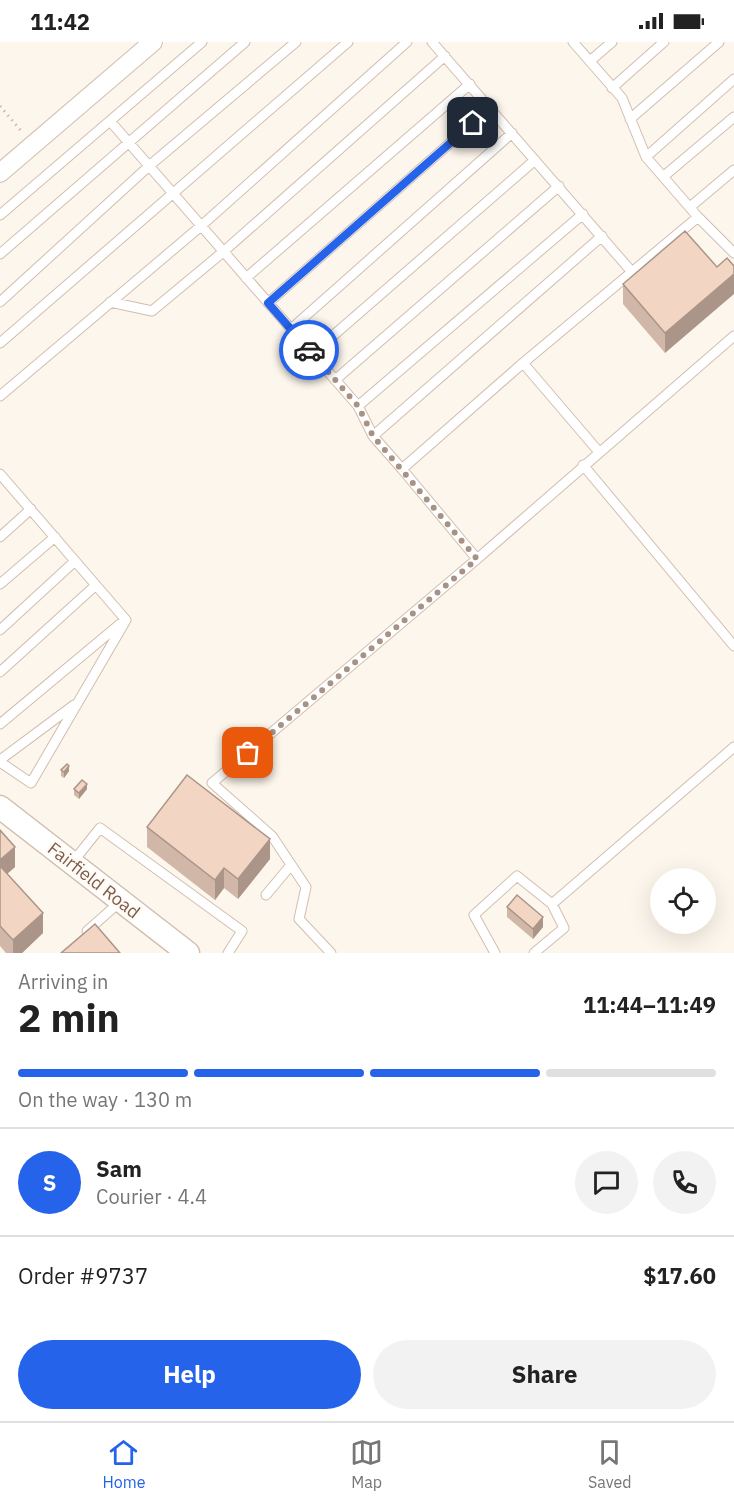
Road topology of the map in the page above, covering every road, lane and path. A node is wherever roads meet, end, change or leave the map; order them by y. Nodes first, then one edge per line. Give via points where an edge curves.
1 (153, 42) edge
2 (202, 42) edge
3 (245, 42) edge
4 (296, 42) edge
5 (348, 42) edge
6 (407, 42) edge
7 (432, 42) edge
8 (573, 42) edge
9 (612, 42) edge
10 (664, 42) edge
11 (719, 42) edge
12 (445, 57) junction
13 (590, 62) junction
14 (734, 79) edge
15 (470, 84) junction
16 (612, 88) junction
17 (0, 106) edge
18 (490, 108) junction
19 (734, 117) edge
20 (630, 119) junction
21 (110, 121) junction
22 (512, 133) junction
23 (128, 142) junction
24 (33, 145) junction
25 (646, 157) junction
26 (535, 160) junction
27 (149, 166) junction
28 (734, 171) edge
29 (0, 173) edge
30 (664, 176) junction
31 (559, 186) junction
32 (173, 194) junction
33 (690, 207) junction
34 (583, 214) junction
35 (0, 215) edge
36 (698, 217) junction
37 (201, 226) junction
38 (602, 236) junction
39 (223, 252) junction
40 (0, 254) edge
41 (734, 254) edge
42 (632, 272) junction
43 (246, 278) junction
44 (0, 302) edge
45 (110, 302) junction
46 (268, 303) junction
47 (291, 330) junction
48 (734, 336) edge
49 (0, 343) edge
50 (312, 354) junction
51 (523, 363) junction
52 (335, 380) junction
53 (0, 396) edge
54 (358, 406) junction
55 (373, 436) junction
56 (599, 452) junction
57 (583, 465) junction
58 (402, 469) junction
59 (0, 474) edge
60 (4, 485) edge
61 (31, 509) junction
62 (0, 537) edge
63 (55, 537) junction
64 (477, 559) junction
65 (75, 561) junction
66 (0, 584) edge
67 (96, 585) junction
68 (126, 620) junction
69 (0, 630) edge
70 (734, 646) edge
71 (0, 672) edge
72 (78, 701) junction
73 (0, 724) edge
74 (734, 747) edge
75 (0, 761) edge
76 (0, 807) edge
77 (72, 863) junction
78 (291, 864) junction
79 (266, 895) dead end
80 (121, 901) junction
81 (552, 904) junction
82 (79, 938) edge
83 (188, 953) edge
84 (228, 953) edge
85 (331, 953) edge
86 (495, 953) edge
87 (534, 953) edge

1 - 24 street
2 - 21 lane
3 - 23 lane
4 - 27 lane
5 - 32 lane
6 - 37 lane
7 - 12 lane
8 - 13 lane
9 - 13 lane
10 - 16 lane
11 - 20 lane
12 - 15 lane
12 - 39 lane
13 - 16 lane
14 - 25 lane
15 - 18 lane
15 - 43 lane
16 - 20 lane
17 - 24 path
18 - 22 lane
18 - 46 lane
19 - 30 lane
20 - 25 lane
21 - 23 lane
21 - 35 lane
22 - 26 lane
22 - 47 lane
23 - 27 lane
23 - 40 lane
24 - 29 street
25 - 30 lane
26 - 31 lane
26 - 50 lane
27 - 32 lane
27 - 44 lane
28 - 33 lane
30 - 33 lane
31 - 34 lane
31 - 52 lane
32 - 37 lane
32 - 49 lane
33 - 36 lane
34 - 38 lane
34 - 54 lane
36 - 41 lane
36 - 42 lane
37 - 39 lane
37 - 45 lane
38 - 42 lane
38 - 55 lane
39 - 43 lane
39 - 45 lane via 152,311
42 - 51 lane
43 - 46 lane
45 - 53 lane
46 - 47 lane
47 - 50 lane
48 - 56 lane
50 - 52 lane
51 - 56 lane
51 - 58 lane
52 - 54 lane
54 - 55 lane
55 - 58 lane
56 - 57 lane
57 - 64 lane
57 - 70 lane
58 - 64 lane
59 - 60 lane
60 - 61 lane
61 - 62 lane
61 - 63 lane
63 - 65 lane
63 - 66 lane
64 - 78 lane via 212,783 272,836
65 - 67 lane
65 - 69 lane
67 - 68 lane
67 - 71 lane
68 - 72 lane
68 - 73 lane
72 - 75 lane
72 - 75 lane via 30,783
74 - 81 lane
76 - 77 street, Fairfield Road
77 - 80 street, Fairfield Road
77 - 84 lane via 100,828 242,931
78 - 79 lane
78 - 85 lane via 306,887 299,919
80 - 82 lane
80 - 83 street, Fairfield Road
81 - 86 lane via 517,876 474,915
81 - 87 lane via 564,928

